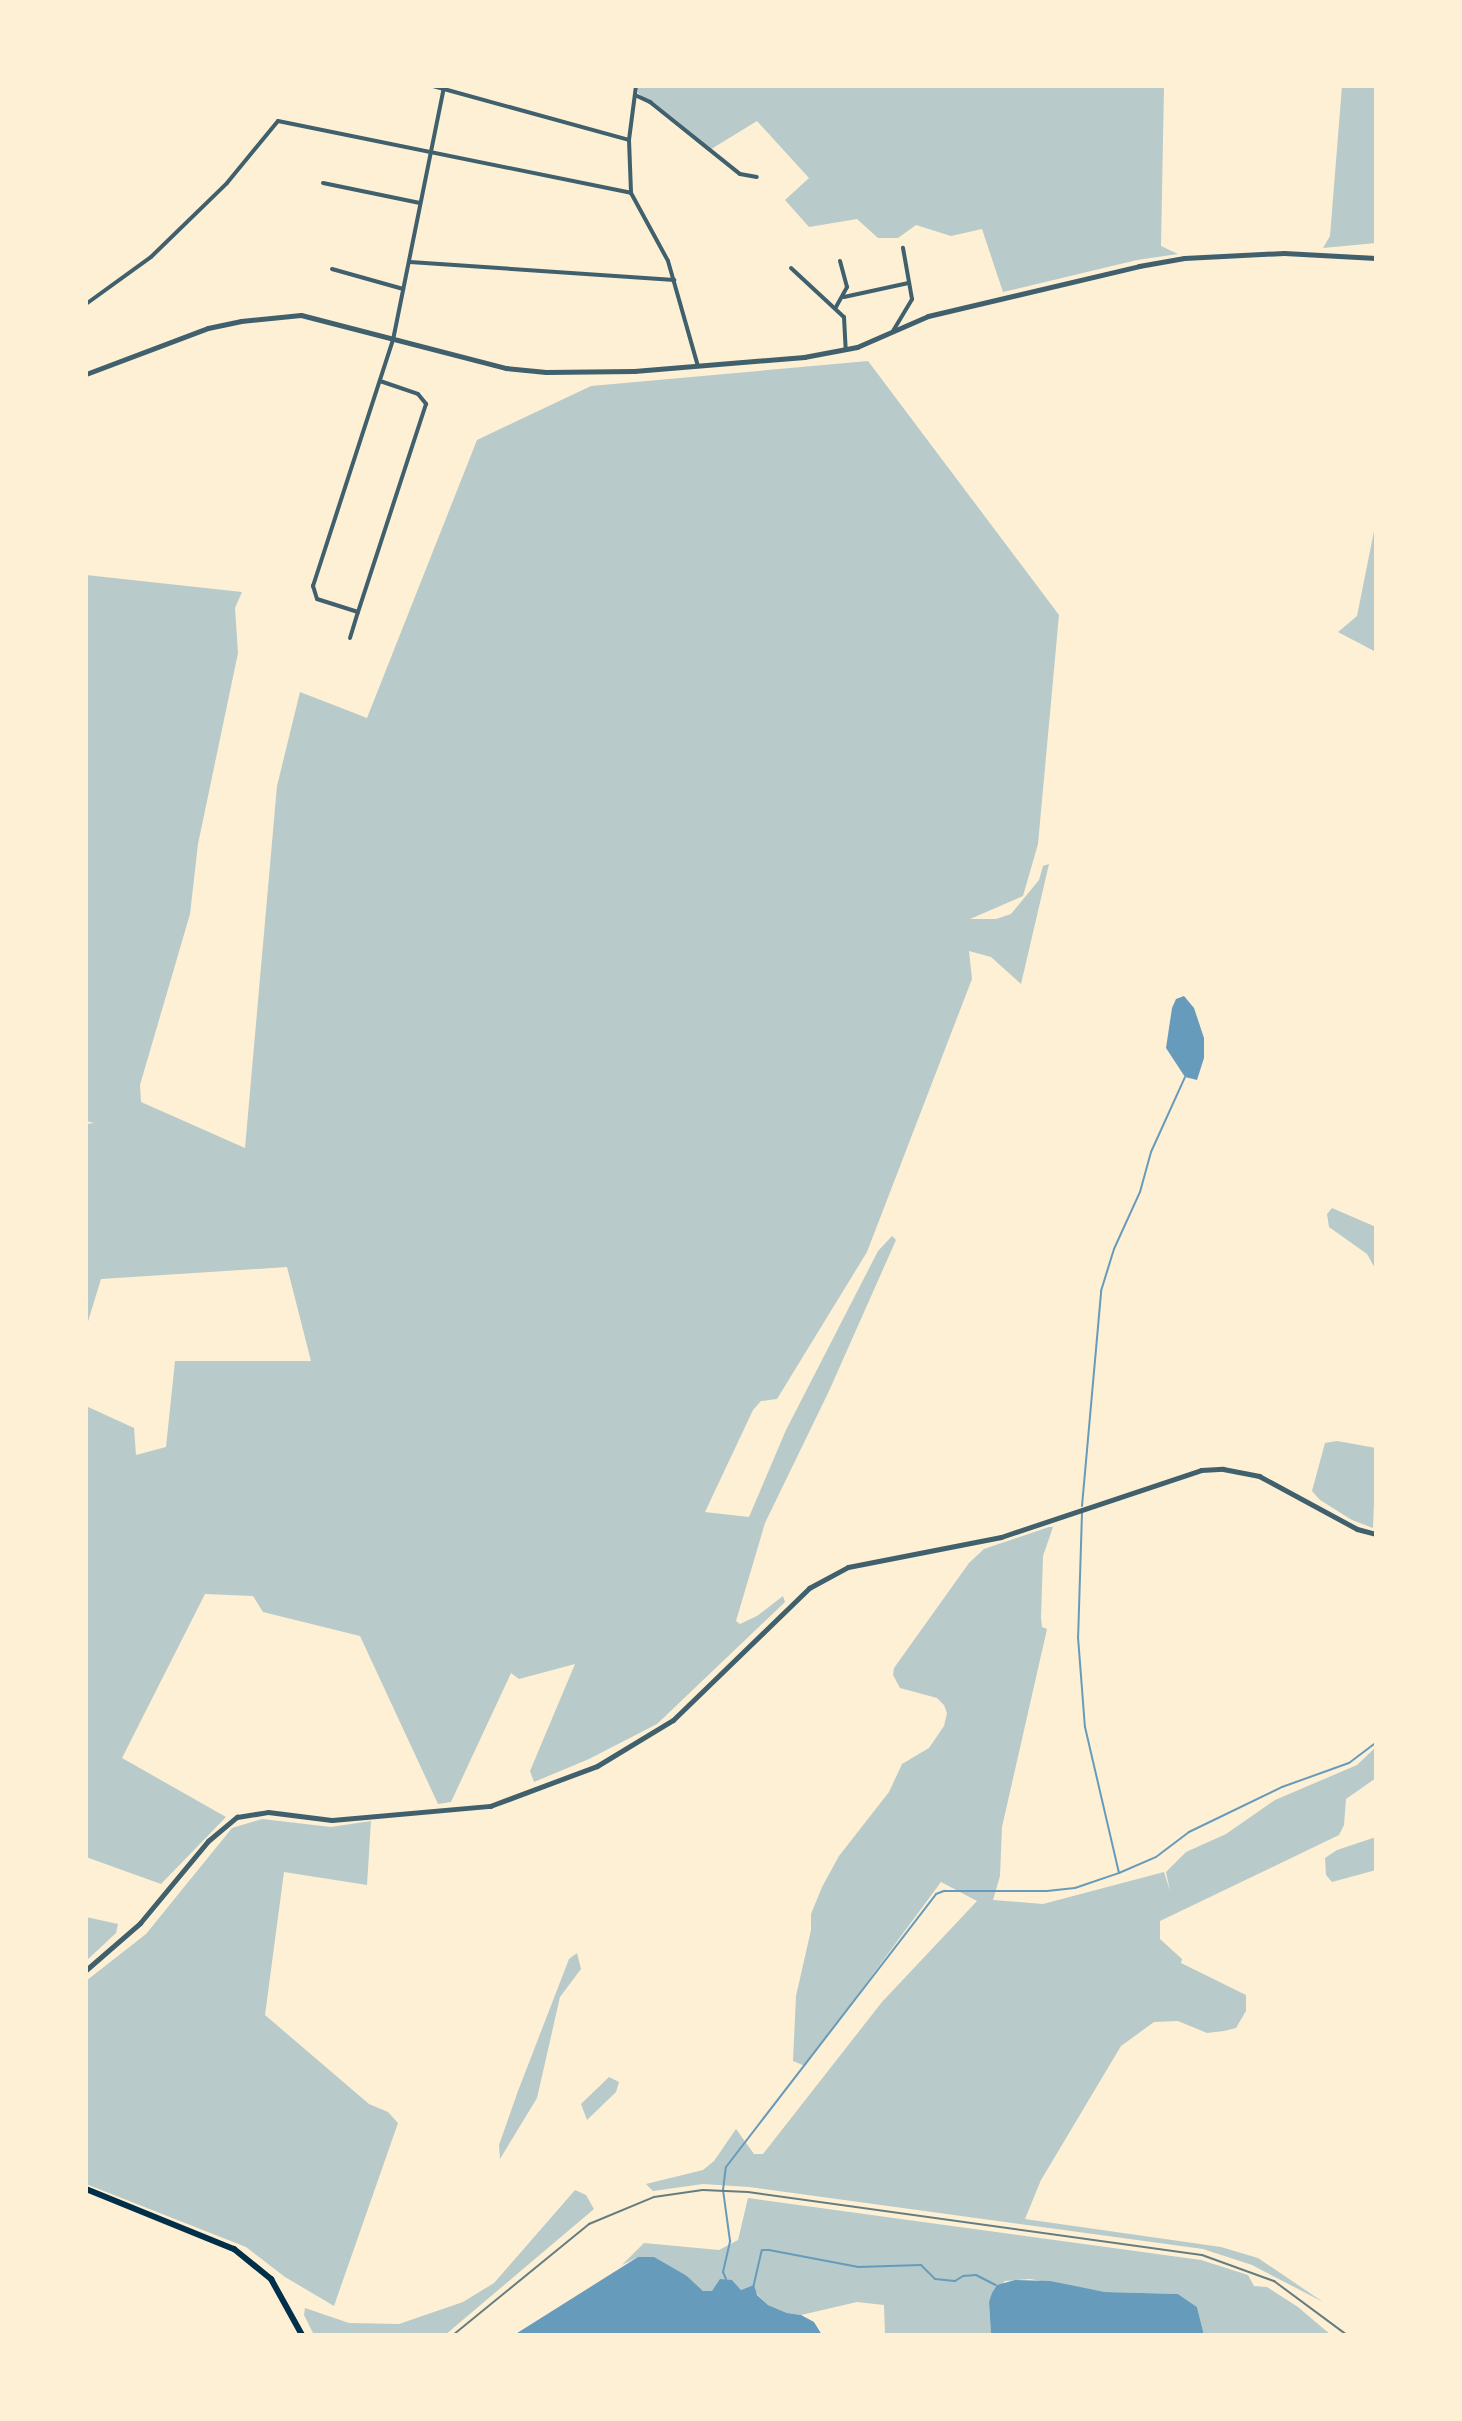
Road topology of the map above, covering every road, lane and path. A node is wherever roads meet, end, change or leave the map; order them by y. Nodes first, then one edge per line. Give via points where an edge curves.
1 (433, 86) edge
2 (636, 86) edge
3 (444, 87) edge
4 (635, 95) junction
5 (629, 140) junction
6 (431, 151) junction
7 (757, 177) dead end
8 (323, 183) dead end
9 (631, 193) junction
10 (420, 203) junction
11 (903, 248) dead end
12 (1376, 258) edge
13 (408, 261) junction
14 (840, 261) dead end
15 (791, 268) dead end
16 (332, 269) dead end
17 (674, 280) junction
18 (909, 283) junction
19 (403, 289) junction
20 (844, 297) junction
21 (86, 304) edge
22 (836, 307) junction
23 (893, 331) junction
24 (393, 340) junction
25 (846, 350) junction
26 (698, 366) junction
27 (86, 374) edge
28 (380, 381) junction
29 (358, 612) junction
30 (350, 638) dead end
31 (1376, 1534) edge
32 (86, 1970) edge
33 (86, 2189) edge
34 (302, 2335) edge

1 - 3 street
2 - 4 street
3 - 5 street
3 - 6 street
4 - 5 street
4 - 7 street via 740,174
5 - 9 street
6 - 9 street
6 - 10 street
6 - 21 street via 278,121 227,183 151,257
8 - 10 street
9 - 17 street
10 - 13 street
11 - 18 street
12 - 23 street via 1284,253 1184,258 975,304
13 - 17 street
13 - 19 street
14 - 20 street via 847,287
15 - 22 street
16 - 19 street
17 - 26 street
18 - 20 street
18 - 23 street via 912,299
19 - 24 street
20 - 22 street
22 - 25 street via 847,323
23 - 25 street
24 - 26 street via 506,368 546,372
24 - 27 street via 335,321 274,316 208,328
24 - 28 street
25 - 26 street
28 - 29 street via 418,394 426,404
28 - 29 street via 313,586 317,599
29 - 30 street
31 - 32 street via 1259,1476 1201,1470 1001,1537 848,1567 809,1588 673,1720 597,1766 490,1806 332,1820 268,1812 237,1817 208,1841 140,1923
33 - 34 main road via 234,2249 271,2279

